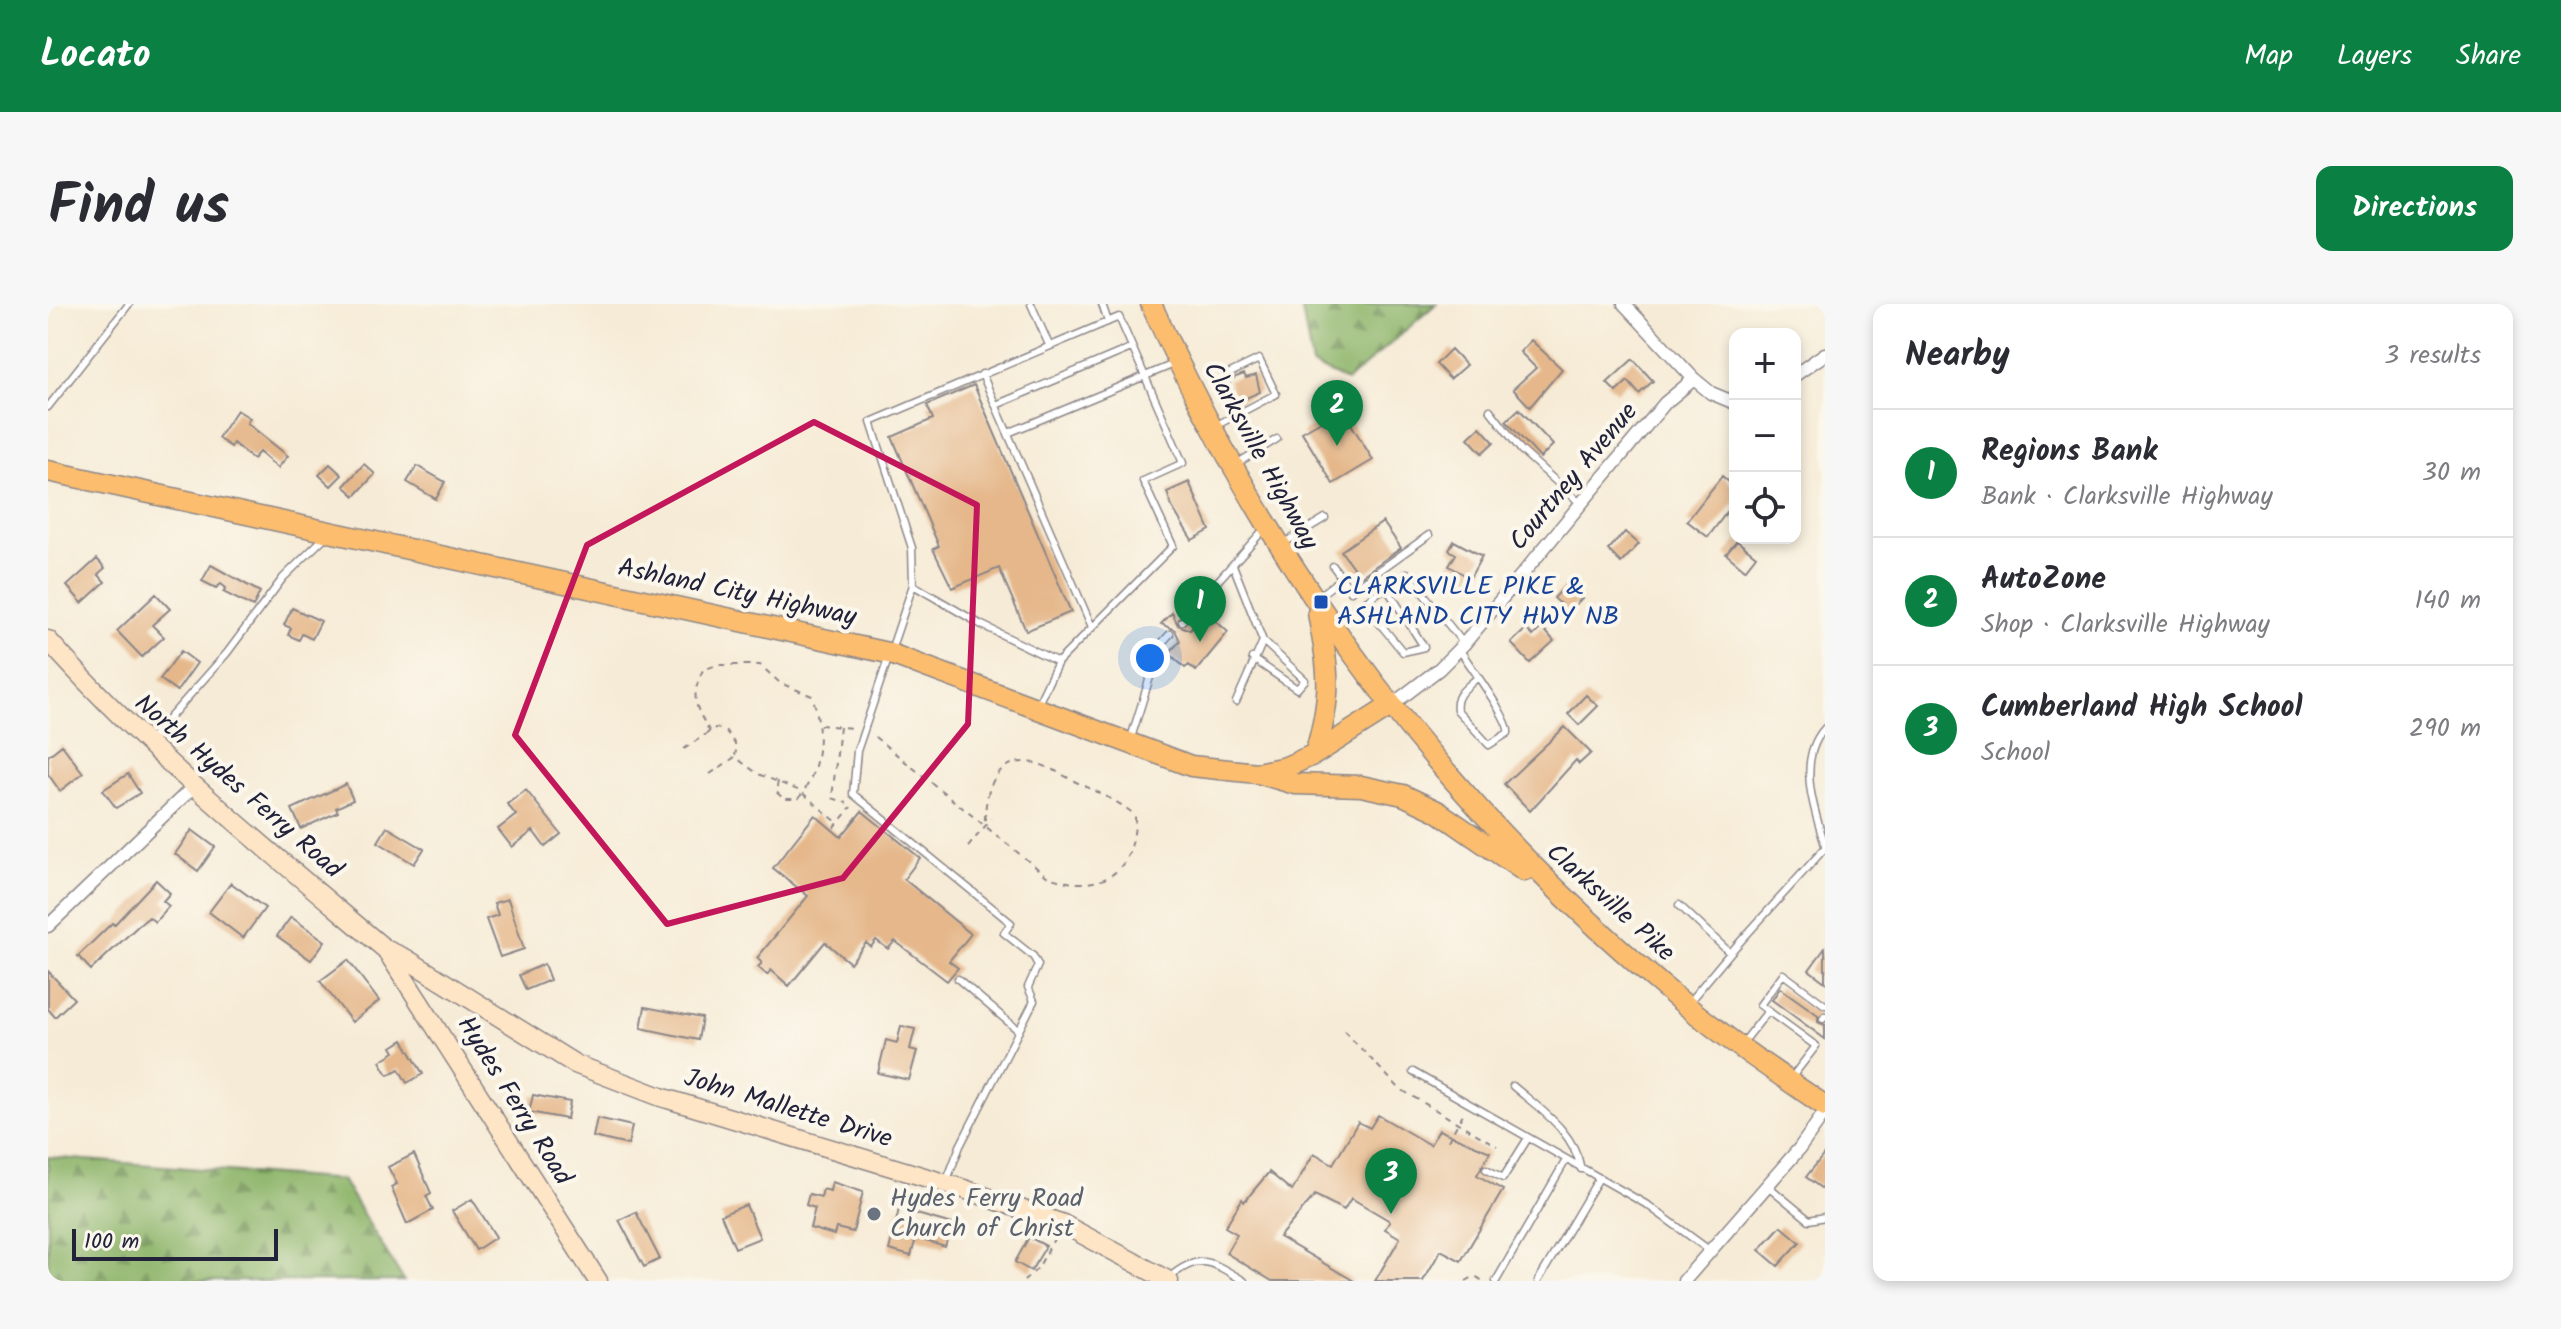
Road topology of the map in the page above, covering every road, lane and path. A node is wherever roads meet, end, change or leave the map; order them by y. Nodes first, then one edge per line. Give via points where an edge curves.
1 (129, 304) edge
2 (1031, 304) edge
3 (1102, 304) edge
4 (1151, 304) edge
5 (1624, 304) edge
6 (1108, 322) junction
7 (1049, 345) junction
8 (1131, 348) junction
9 (1825, 354) edge
10 (1177, 363) junction
11 (1801, 371) edge
12 (982, 374) junction
13 (1226, 375) dead end
14 (1143, 377) junction
15 (1694, 379) junction
16 (1729, 400) edge
17 (996, 405) junction
18 (48, 407) edge
19 (1490, 410) dead end
20 (1210, 428) junction
21 (1008, 433) junction
22 (1277, 439) dead end
23 (1231, 466) junction
24 (48, 471) edge
25 (1580, 503) junction
26 (1325, 518) dead end
27 (1266, 527) junction
28 (331, 532) junction
29 (1429, 535) dead end
30 (1279, 546) junction
31 (1233, 565) junction
32 (1333, 566) dead end
33 (1407, 573) dead end
34 (1342, 578) junction
35 (913, 585) junction
36 (1315, 603) junction
37 (1343, 617) junction
38 (1182, 621) dead end
39 (1092, 627) junction
40 (1170, 634) dead end
41 (48, 640) edge
42 (1263, 641) junction
43 (1462, 646) junction
44 (888, 653) junction
45 (1252, 658) junction
46 (1058, 662) junction
47 (1478, 677) junction
48 (1236, 702) dead end
49 (1037, 706) junction
50 (1389, 707) junction
51 (818, 724) junction
52 (840, 727) junction
53 (856, 728) dead end
54 (1825, 728) edge
55 (710, 732) junction
56 (875, 737) dead end
57 (1129, 743) junction
58 (147, 744) junction
59 (684, 749) dead end
60 (1315, 754) junction
61 (735, 757) junction
62 (1257, 773) junction
63 (710, 774) dead end
64 (778, 781) junction
65 (193, 787) junction
66 (803, 793) junction
67 (991, 819) dead end
68 (838, 823) junction
69 (985, 826) junction
70 (834, 828) dead end
71 (968, 847) dead end
72 (1825, 847) edge
73 (1563, 897) junction
74 (1679, 905) dead end
75 (48, 926) edge
76 (1730, 953) junction
77 (402, 962) junction
78 (958, 979) dead end
79 (1801, 987) junction
80 (1794, 997) dead end
81 (1815, 998) junction
82 (1825, 1005) edge
83 (1686, 1006) junction
84 (1808, 1008) dead end
85 (1785, 1009) dead end
86 (1768, 1011) junction
87 (1778, 1018) junction
88 (1799, 1020) dead end
89 (1793, 1029) junction
90 (1019, 1031) junction
91 (1344, 1031) dead end
92 (1814, 1031) dead end
93 (1808, 1039) junction
94 (1741, 1046) junction
95 (1816, 1046) junction
96 (1825, 1052) edge
97 (1413, 1072) dead end
98 (1789, 1081) junction
99 (1513, 1086) dead end
100 (1469, 1104) junction
101 (1825, 1109) edge
102 (1458, 1123) junction
103 (1528, 1138) junction
104 (1448, 1141) dead end
105 (1497, 1146) dead end
106 (1566, 1160) junction
107 (1486, 1169) dead end
108 (1581, 1169) junction
109 (1599, 1178) junction
110 (945, 1184) junction
111 (1768, 1186) junction
112 (1823, 1220) edge
113 (1063, 1224) junction
114 (1709, 1250) junction
115 (1168, 1280) edge
116 (598, 1281) edge
117 (1024, 1281) edge
118 (1244, 1281) edge
119 (1466, 1281) edge
120 (1483, 1281) edge
121 (1496, 1281) edge
122 (1538, 1281) edge
123 (1684, 1281) edge

1 - 18 lane
2 - 7 lane
3 - 6 lane
4 - 10 main road, Clarksville Highway
5 - 15 street
6 - 7 lane
6 - 8 lane via 1119,317
7 - 12 lane
8 - 14 lane
8 - 17 lane
9 - 11 street
10 - 14 lane
10 - 20 main road, Clarksville Highway
12 - 17 lane
12 - 35 lane via 871,422 912,548
13 - 20 lane via 1259,359 1276,394
14 - 21 lane
14 - 39 lane via 1183,463 1143,481 1173,546
15 - 16 street
15 - 25 street, Courtney Avenue via 1665,403
17 - 21 lane
19 - 25 lane via 1521,450
20 - 23 main road, Clarksville Highway
21 - 39 lane
22 - 23 lane
23 - 27 main road, Clarksville Highway
24 - 28 main road, Ashland City Highway
25 - 43 street, Courtney Avenue
26 - 30 lane
27 - 30 main road, Clarksville Highway
27 - 31 lane
28 - 44 main road, Ashland City Highway
28 - 58 lane via 283,578 227,653
29 - 34 lane via 1351,591
30 - 36 main road, Clarksville Highway
31 - 38 lane
31 - 42 lane
32 - 34 lane
33 - 43 lane
34 - 36 lane
35 - 44 lane
35 - 46 lane
36 - 37 main road, Clarksville Highway
36 - 60 main road via 1330,678
37 - 37 lane via 1386,587 1424,647 1403,652 1372,614
37 - 50 main road, Clarksville Highway
39 - 46 lane
40 - 57 lane via 1160,645
41 - 58 street, North Hydes Ferry Road
42 - 45 lane
42 - 45 lane via 1305,680 1303,685 1297,689
43 - 47 lane
43 - 50 street, Courtney Avenue
44 - 49 main road, Ashland City Highway
44 - 90 lane via 857,751 853,794 1011,923 1004,933 1038,965 1028,987 1034,1001
45 - 48 lane
46 - 49 lane
47 - 47 lane via 1510,731 1494,744 1484,743 1457,710 1457,696
49 - 57 main road, Ashland City Highway
50 - 60 main road, Ashland City Highway
50 - 73 main road, Clarksville Pike via 1474,806
51 - 52 path
51 - 55 path via 812,696 780,683 760,665 717,665 703,670 692,692
51 - 66 path via 815,769
52 - 53 path
52 - 68 path via 832,798 853,805
54 - 72 lane via 1812,755 1809,781
55 - 59 path
55 - 61 path via 725,730 737,747
56 - 69 path
57 - 62 main road, Ashland City Highway via 1191,766
58 - 65 street, North Hydes Ferry Road
60 - 62 main road, Ashland City Highway
61 - 63 path
61 - 64 path
62 - 73 main road via 1295,784 1361,786 1403,795 1437,811
64 - 66 path
64 - 66 path via 776,792 784,799 798,799
65 - 75 street
65 - 77 street, North Hydes Ferry Road
66 - 68 path
67 - 69 path
68 - 70 path
69 - 69 path via 1048,877 1070,885 1109,879 1135,843 1135,815 1119,802 1022,761 997,773 984,800
69 - 71 path
72 - 76 lane
73 - 83 main road, Clarksville Pike
74 - 76 lane
76 - 83 lane
77 - 110 street, John Mallette Drive via 575,1064 661,1097
77 - 116 street, Hydes Ferry Road
78 - 90 lane
79 - 80 lane
79 - 81 lane
79 - 86 lane via 1783,974 1760,1005
81 - 82 lane
81 - 84 lane
83 - 94 main road, Clarksville Pike
85 - 87 lane
86 - 87 lane
86 - 94 lane
87 - 89 lane
88 - 89 lane
89 - 93 lane
90 - 110 lane
91 - 102 path via 1400,1089
92 - 93 lane
93 - 95 lane
94 - 98 main road, Clarksville Pike
95 - 96 lane
95 - 98 lane
97 - 100 lane
98 - 101 main road, Clarksville Pike
99 - 108 lane via 1567,1135
100 - 102 path
100 - 103 lane
101 - 111 street
102 - 104 path
102 - 105 path
103 - 106 lane
103 - 107 lane via 1503,1178
106 - 108 lane
106 - 121 lane
108 - 109 lane
109 - 114 lane
109 - 122 lane
110 - 113 street, John Mallette Drive
111 - 112 lane via 1809,1220
111 - 114 street
113 - 115 street, John Mallette Drive
113 - 117 path via 1038,1268
114 - 123 street
115 - 118 lane via 1185,1264 1209,1260
119 - 120 path via 1475,1276

